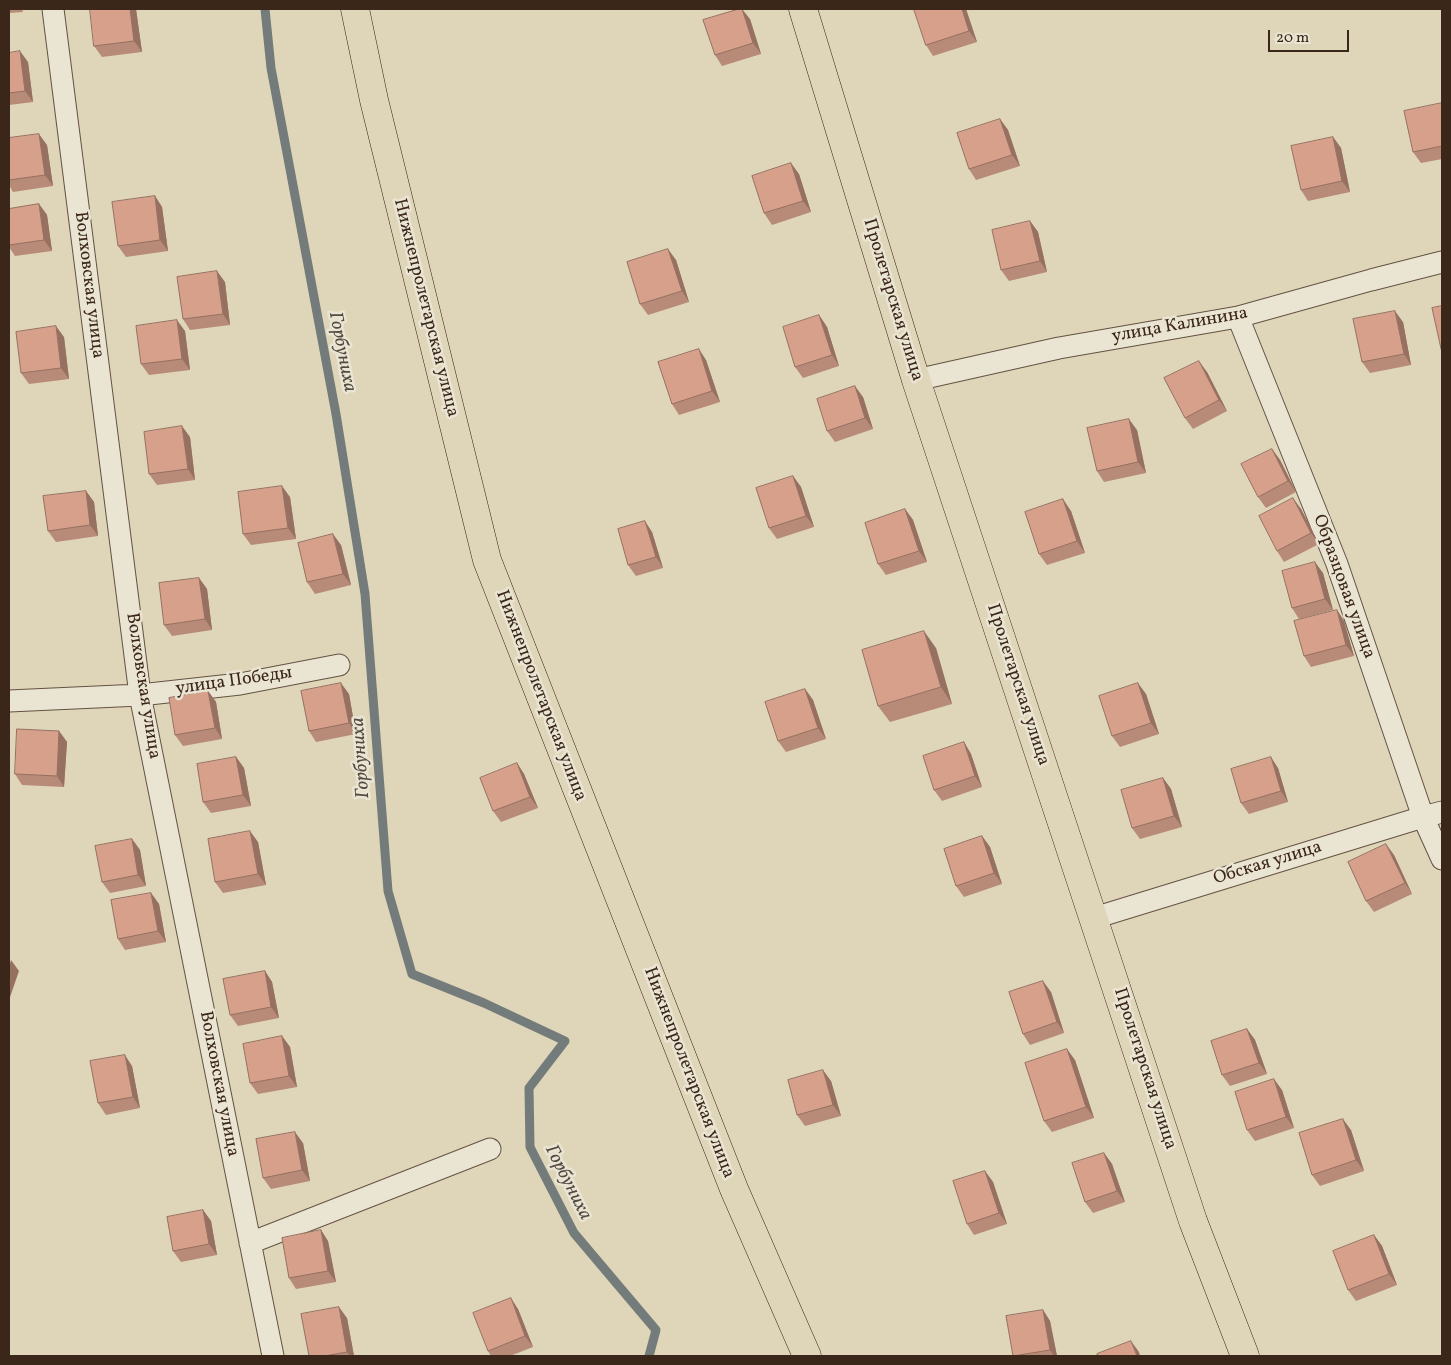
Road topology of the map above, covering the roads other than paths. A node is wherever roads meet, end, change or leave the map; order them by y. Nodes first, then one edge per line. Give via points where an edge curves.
1 (53, 9) edge
2 (354, 9) edge
3 (803, 9) edge
4 (1442, 262) edge
5 (1238, 317) junction
6 (916, 380) junction
7 (339, 665) dead end
8 (140, 695) junction
9 (9, 701) edge
10 (1432, 815) edge
11 (1442, 859) edge
12 (1094, 918) junction
13 (490, 1149) dead end
14 (250, 1243) junction
15 (273, 1356) edge
16 (807, 1356) edge
17 (1245, 1356) edge

1 - 8 street, Волховская улица
2 - 16 main road, Нижнепролетарская улица via 487,560 734,1189
3 - 6 main road, Пролетарская улица
4 - 5 street, улица Калинина
5 - 6 street, улица Калинина via 1059,348
5 - 10 street, Образцовая улица via 1337,564
6 - 12 main road, Пролетарская улица
7 - 8 street, улица Победы via 240,684
8 - 9 street, улица Победы
8 - 14 street, Волховская улица
10 - 11 street, Образцовая улица
10 - 12 street, Обская улица
12 - 17 main road, Пролетарская улица via 1194,1220
13 - 14 street
14 - 15 street, Волховская улица

